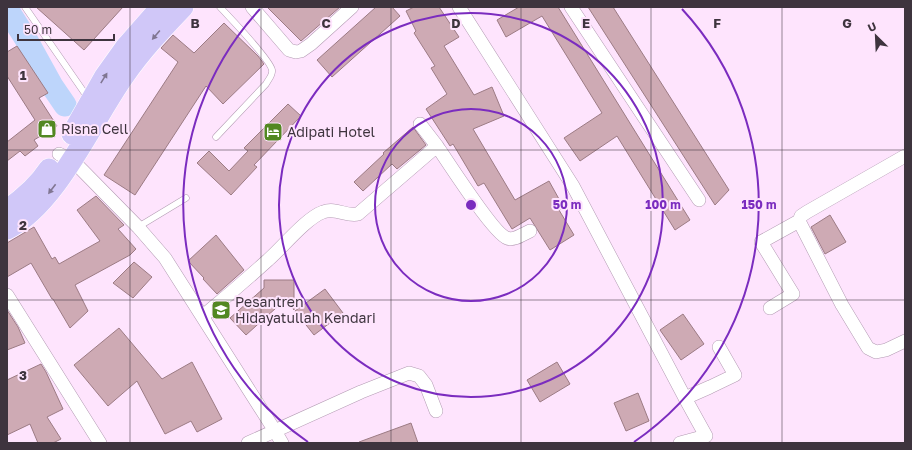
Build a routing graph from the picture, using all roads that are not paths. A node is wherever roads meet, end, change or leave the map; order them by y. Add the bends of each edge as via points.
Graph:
1 (25, 7) edge
2 (160, 7) edge
3 (183, 7) edge
4 (220, 7) edge
5 (252, 7) edge
6 (352, 7) edge
7 (459, 7) edge
8 (571, 7) edge
9 (90, 101) junction
10 (420, 124) dead end
11 (216, 137) dead end
12 (437, 146) junction
13 (905, 156) edge
14 (65, 157) junction
15 (186, 198) dead end
16 (699, 200) dead end
17 (7, 210) edge
18 (800, 221) junction
19 (138, 227) junction
20 (7, 229) edge
21 (530, 231) dead end
22 (7, 295) edge
23 (770, 308) dead end
24 (203, 316) junction
25 (905, 341) edge
26 (719, 347) dead end
27 (685, 398) junction
28 (436, 411) dead end
29 (275, 431) junction
30 (100, 443) edge
31 (248, 443) edge
32 (282, 443) edge
33 (680, 443) edge

1 - 9 lane
9 -> 2 highway via 125,48
3 -> 14 highway via 123,77
4 - 11 lane via 259,50 269,64 272,75
5 - 6 street via 289,50 296,52 312,44
7 - 27 street via 573,186
8 - 16 street
9 - 14 highway
10 - 12 street
12 - 21 street via 499,233 511,239
12 - 24 street via 358,214 350,215 327,210 314,217
13 - 18 street via 807,212 801,216
14 - 17 highway via 20,201
14 - 19 street
14 -> 20 highway via 49,192 32,211
15 - 19 lane
18 - 23 street via 761,242 793,294
18 - 25 street via 842,304 868,348 876,352
19 - 24 street via 165,258
22 - 30 street
24 - 29 street
26 - 27 street via 735,375
27 - 33 street via 706,436
28 - 29 street via 426,385 419,376 409,373
29 - 31 street
29 - 32 street

